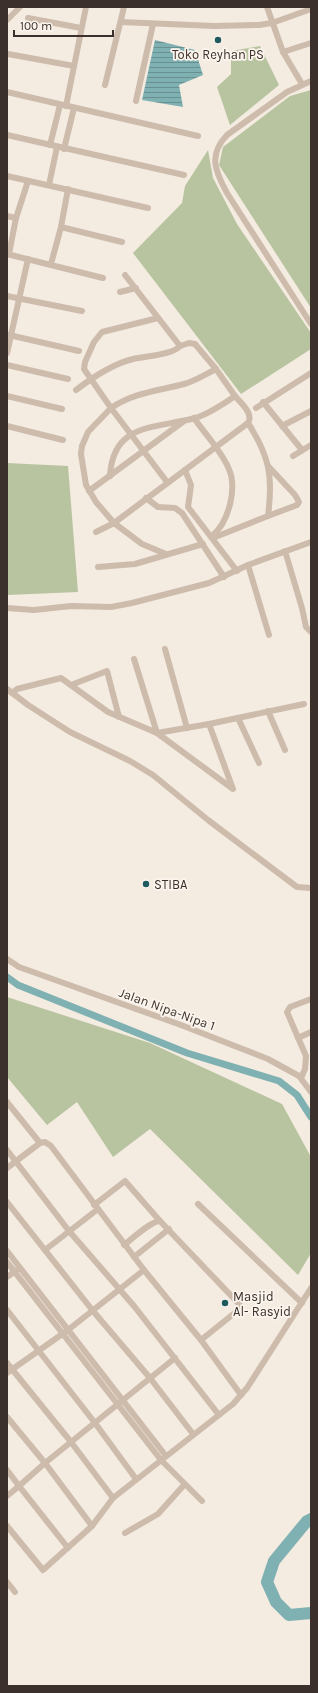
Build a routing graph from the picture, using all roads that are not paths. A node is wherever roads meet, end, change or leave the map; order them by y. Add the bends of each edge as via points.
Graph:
1 (20, 7) edge
2 (86, 7) edge
3 (124, 7) edge
4 (267, 7) edge
5 (311, 9) edge
6 (28, 18) dead end
7 (7, 20) edge
8 (121, 22) junction
9 (272, 23) junction
10 (153, 24) junction
11 (81, 28) junction
12 (311, 44) edge
13 (283, 52) junction
14 (8, 54) dead end
15 (74, 66) junction
16 (311, 81) edge
17 (105, 84) dead end
18 (302, 84) junction
19 (7, 92) edge
20 (136, 101) dead end
21 (63, 106) junction
22 (74, 108) junction
23 (7, 135) edge
24 (198, 136) dead end
25 (50, 145) junction
26 (57, 147) junction
27 (64, 149) junction
28 (184, 175) dead end
29 (7, 176) edge
30 (28, 181) junction
31 (48, 185) junction
32 (68, 189) junction
33 (148, 208) dead end
34 (7, 216) edge
35 (16, 218) junction
36 (61, 227) junction
37 (122, 242) dead end
38 (8, 254) edge
39 (28, 259) junction
40 (51, 264) junction
41 (125, 275) dead end
42 (103, 278) dead end
43 (136, 288) junction
44 (120, 292) dead end
45 (7, 296) edge
46 (19, 299) junction
47 (82, 312) dead end
48 (158, 318) junction
49 (311, 324) edge
50 (9, 335) edge
51 (180, 346) junction
52 (79, 351) dead end
53 (7, 353) edge
54 (7, 365) edge
55 (216, 369) junction
56 (311, 373) edge
57 (68, 379) dead end
58 (90, 379) junction
59 (76, 390) dead end
60 (7, 396) edge
61 (235, 396) junction
62 (263, 402) junction
63 (111, 408) junction
64 (256, 408) dead end
65 (62, 410) dead end
66 (311, 411) edge
67 (194, 418) junction
68 (185, 420) junction
69 (248, 423) junction
70 (7, 426) edge
71 (282, 426) junction
72 (130, 435) junction
73 (63, 440) dead end
74 (311, 445) edge
75 (215, 447) junction
76 (302, 450) junction
77 (143, 451) junction
78 (293, 456) dead end
79 (268, 465) junction
80 (185, 470) junction
81 (110, 476) junction
82 (167, 482) junction
83 (89, 491) junction
84 (146, 498) junction
85 (268, 516) junction
86 (114, 523) junction
87 (96, 532) dead end
88 (212, 537) junction
89 (311, 542) edge
90 (203, 544) junction
91 (285, 551) junction
92 (166, 554) junction
93 (248, 565) junction
94 (98, 567) dead end
95 (237, 571) junction
96 (224, 577) junction
97 (7, 608) edge
98 (311, 632) edge
99 (269, 635) dead end
100 (165, 649) dead end
101 (134, 659) dead end
102 (71, 685) junction
103 (10, 691) edge
104 (304, 704) dead end
105 (268, 711) junction
106 (120, 717) junction
107 (238, 718) junction
108 (209, 724) junction
109 (187, 728) junction
110 (157, 733) junction
111 (285, 750) dead end
112 (259, 763) dead end
113 (311, 888) edge
114 (7, 959) edge
115 (13, 963) junction
116 (7, 969) edge
117 (311, 999) edge
118 (311, 1032) edge
119 (298, 1038) junction
120 (301, 1078) junction
121 (311, 1092) edge
122 (7, 1102) edge
123 (40, 1142) junction
124 (7, 1150) edge
125 (15, 1161) junction
126 (7, 1168) edge
127 (7, 1202) edge
128 (198, 1204) dead end
129 (96, 1207) junction
130 (160, 1221) junction
131 (169, 1229) junction
132 (69, 1231) junction
133 (124, 1245) junction
134 (45, 1250) junction
135 (7, 1251) edge
136 (134, 1257) junction
137 (7, 1262) edge
138 (17, 1269) junction
139 (144, 1270) junction
140 (7, 1277) edge
141 (311, 1288) edge
142 (120, 1290) junction
143 (302, 1303) junction
144 (7, 1310) edge
145 (93, 1311) junction
146 (65, 1332) junction
147 (201, 1340) junction
148 (39, 1351) junction
149 (176, 1358) junction
150 (7, 1363) edge
151 (10, 1371) edge
152 (150, 1378) junction
153 (241, 1395) junction
154 (123, 1400) junction
155 (118, 1405) junction
156 (219, 1415) junction
157 (7, 1417) edge
158 (95, 1423) junction
159 (193, 1434) junction
160 (71, 1442) junction
161 (163, 1458) junction
162 (45, 1463) junction
163 (7, 1470) edge
164 (136, 1479) junction
165 (184, 1485) junction
166 (19, 1486) junction
167 (7, 1496) edge
168 (113, 1498) junction
169 (202, 1501) dead end
170 (7, 1526) edge
171 (92, 1526) junction
172 (126, 1533) dead end
173 (68, 1548) junction
174 (7, 1582) edge
175 (15, 1592) dead end

1 - 7 street
2 - 11 street
3 - 8 street
4 - 9 street
5 - 9 street
6 - 11 street
8 - 10 street
8 - 17 street
9 - 10 street via 214,26
9 - 13 street
10 - 20 street
11 - 15 street
12 - 13 street
13 - 18 street
14 - 15 street
15 - 21 street
16 - 18 street
18 - 49 street via 227,135 219,143 214,157 219,178 227,193
19 - 21 street
21 - 22 street
21 - 25 street
22 - 24 street
22 - 27 street
23 - 25 street
25 - 26 street
26 - 27 street
26 - 31 street
27 - 28 street
29 - 30 street
30 - 31 street
30 - 35 street
31 - 32 street
32 - 33 street
32 - 36 street
34 - 35 street
35 - 38 street
36 - 37 street
36 - 40 street
38 - 39 street
39 - 40 street
39 - 46 street
40 - 42 street
41 - 43 street
43 - 44 street
43 - 48 street
45 - 46 street
46 - 47 street
46 - 50 street
48 - 51 street
48 - 58 street via 113,328 99,334 84,365 84,371
50 - 52 street
50 - 53 street
51 - 55 street via 196,344
51 - 58 street via 172,351 124,361
54 - 57 street
55 - 61 street
55 - 63 street via 192,381 146,391
56 - 62 street
58 - 59 street
58 - 63 street
60 - 65 street
61 - 67 street
61 - 69 street via 250,415
62 - 64 street
62 - 71 street
63 - 72 street
63 - 83 street via 88,432 82,446 81,454
66 - 71 street
67 - 68 street
67 - 75 street
68 - 72 street via 150,426
68 - 77 street
69 - 75 street
69 - 79 street via 260,442
70 - 73 street
71 - 76 street
72 - 77 street
72 - 81 street via 116,452
74 - 76 street
75 - 80 street
75 - 88 street via 228,466 231,486 229,509 218,531
76 - 78 street
77 - 81 street
77 - 82 street
79 - 85 street via 271,487
79 - 85 street via 299,502
80 - 82 street
80 - 88 street via 190,485 188,507
81 - 83 street
82 - 84 street
83 - 86 street
84 - 86 street
84 - 90 street via 158,507 179,510
85 - 88 street
86 - 87 street
86 - 92 street via 142,544
88 - 95 street
89 - 91 street
90 - 92 street
90 - 96 street
91 - 93 street
91 - 98 street via 306,628
92 - 94 street via 135,564
93 - 95 street
93 - 99 street
95 - 96 street
96 - 97 street via 183,590 111,607 71,606 34,610
100 - 109 street
101 - 110 street
102 - 103 street via 61,678
102 - 106 street via 108,712
102 - 106 street via 107,671
103 - 113 street via 70,732 153,775 297,887
104 - 105 street
105 - 107 street
105 - 111 street
106 - 110 street
107 - 108 street
107 - 112 street
108 - 109 street
108 - 110 street via 233,789
109 - 110 street
114 - 115 street, Jalan Nipa-Nipa 1
115 - 116 street
115 - 120 street, Jalan Nipa-Nipa 1 via 240,1048
117 - 119 street via 287,1009
118 - 119 street
119 - 120 street via 306,1060
120 - 121 street, Jalan Nipa-Nipa 1
122 - 123 street
123 - 125 street
123 - 129 street via 51,1146
124 - 125 street
125 - 126 street
125 - 132 street
127 - 134 street
128 - 143 street
129 - 130 street via 125,1181
129 - 132 street
129 - 133 street
130 - 131 street
130 - 133 street
131 - 136 street
131 - 147 street via 241,1306
132 - 134 street
132 - 142 street
133 - 136 street
134 - 145 street
135 - 138 street
136 - 139 street
137 - 138 street
138 - 140 street
138 - 146 street
139 - 142 street
139 - 147 street
141 - 143 street
142 - 145 street
142 - 149 street
143 - 153 street
144 - 148 street
145 - 146 street
145 - 152 street
146 - 148 street
146 - 154 street
146 - 155 street
147 - 153 street
148 - 151 street
148 - 158 street
149 - 152 street
149 - 156 street
150 - 151 street
151 - 160 street
152 - 154 street
152 - 159 street
153 - 156 street
154 - 155 street
154 - 161 street
155 - 158 street
155 - 161 street
156 - 159 street
157 - 162 street
158 - 160 street
158 - 164 street
159 - 161 street
160 - 162 street
160 - 168 street
161 - 164 street
161 - 165 street
162 - 166 street
162 - 171 street
163 - 166 street
164 - 168 street
165 - 169 street
165 - 172 street via 158,1514
166 - 167 street
166 - 173 street
168 - 171 street
170 - 173 street via 43,1570
171 - 173 street
174 - 175 street

